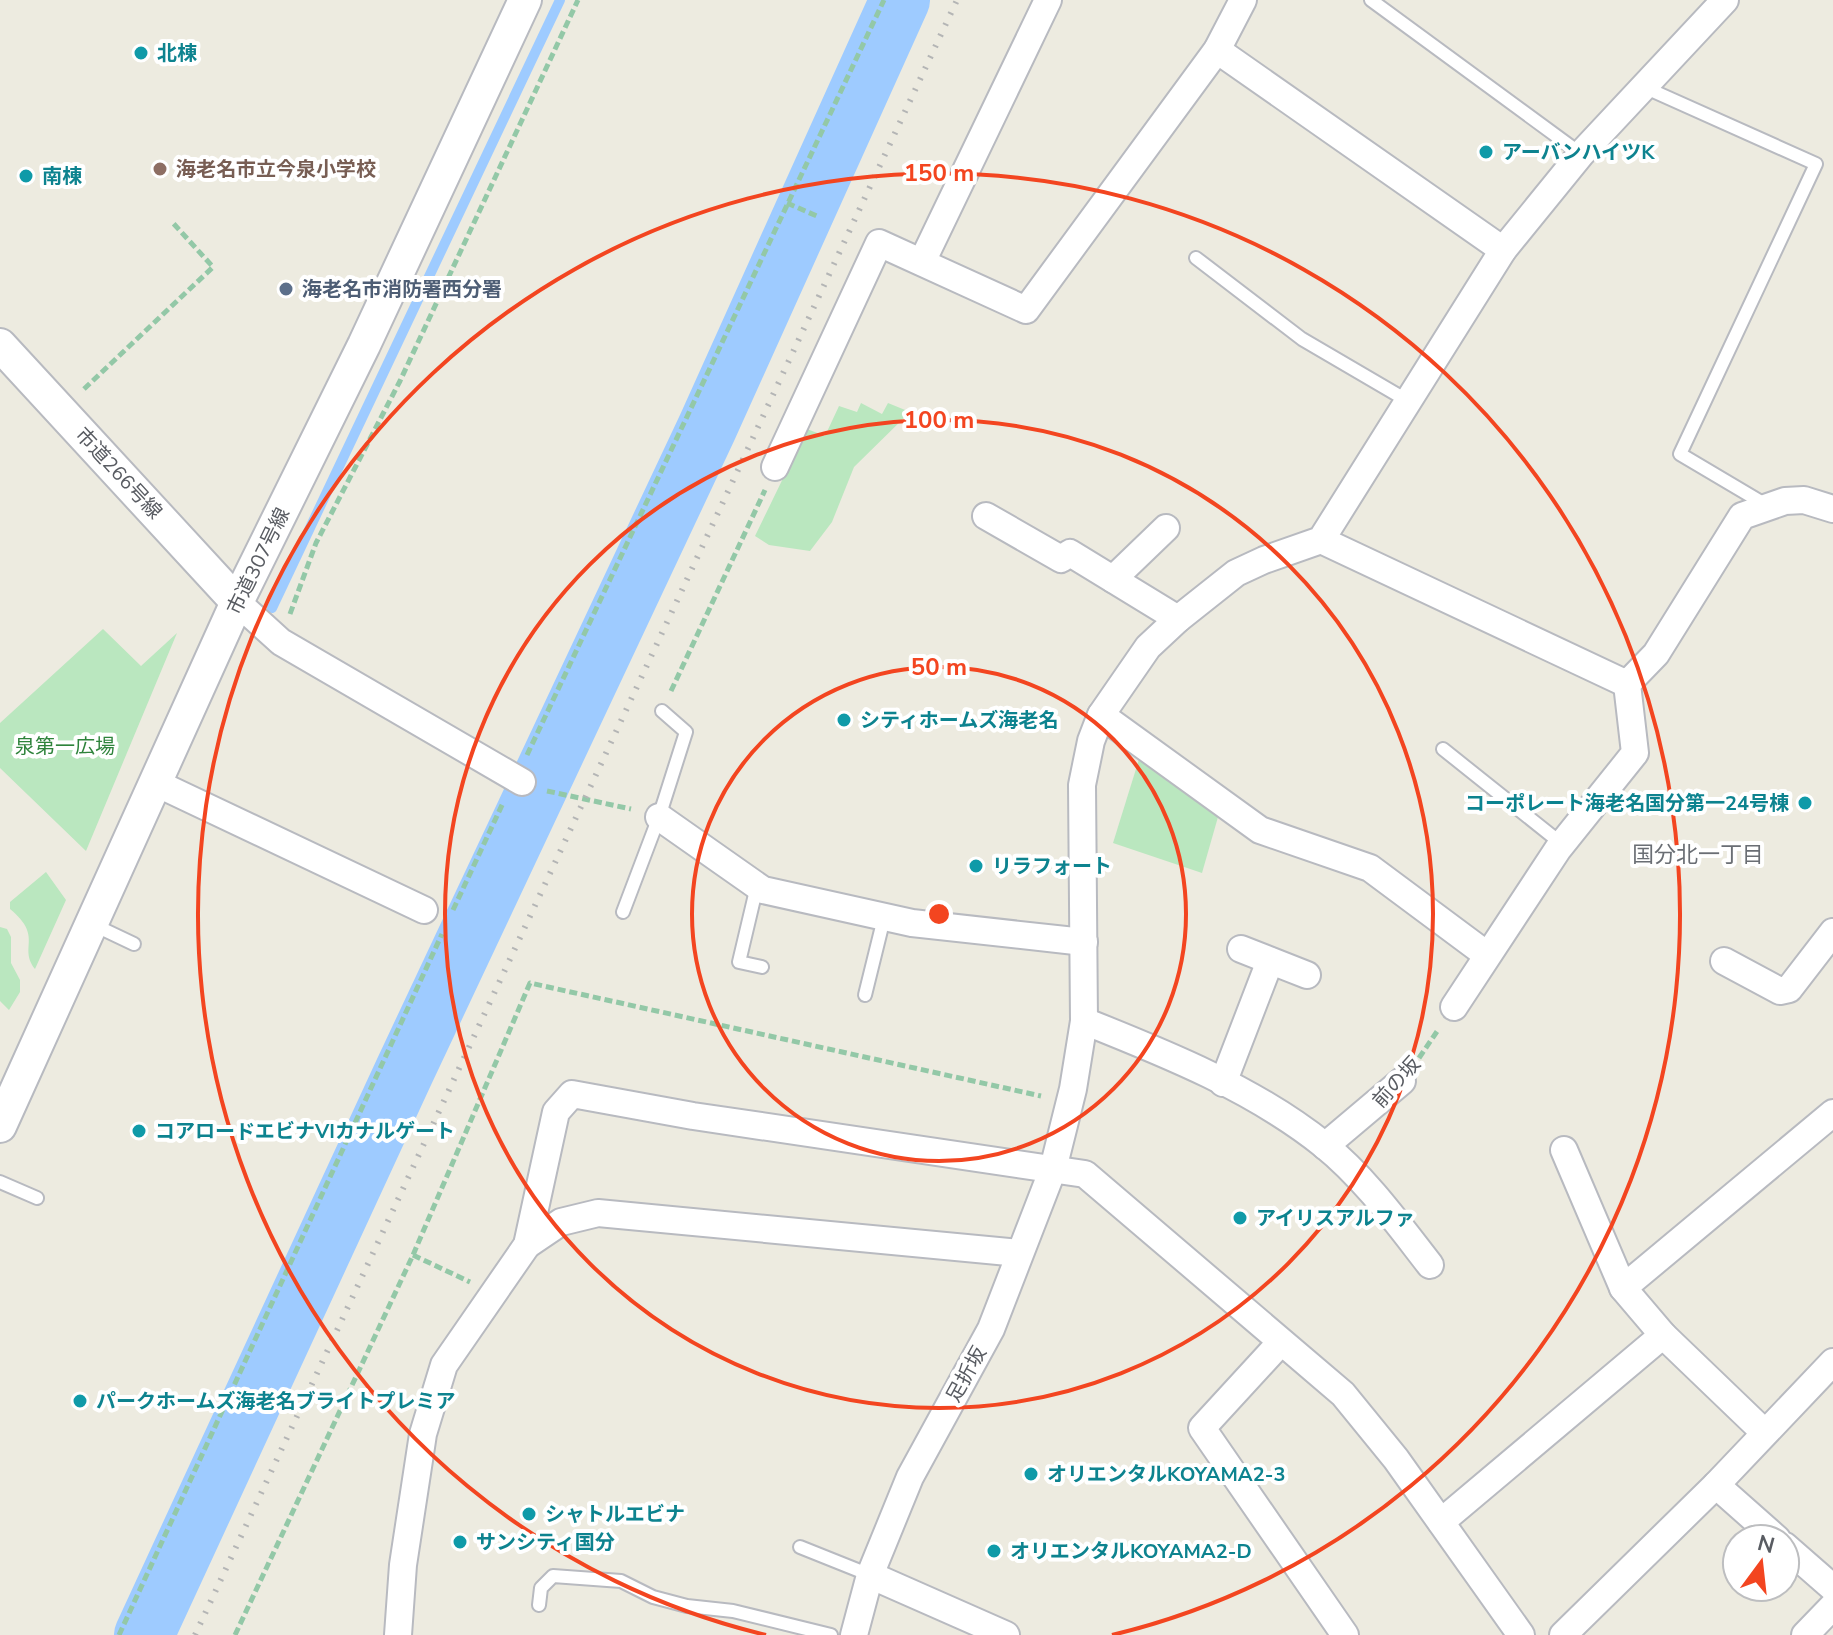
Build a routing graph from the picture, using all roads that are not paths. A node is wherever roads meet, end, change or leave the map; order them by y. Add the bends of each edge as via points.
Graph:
1 (525, 0) edge
2 (1048, 0) edge
3 (1243, 0) edge
4 (1371, 0) edge
5 (1725, 0) edge
6 (1217, 50) junction
7 (1644, 87) junction
8 (1581, 154) junction
9 (1503, 250) junction
10 (1196, 258) dead end
11 (922, 262) junction
12 (0, 345) edge
13 (1408, 401) junction
14 (775, 467) road end
15 (1766, 505) junction
16 (1833, 509) edge
17 (986, 516) dead end
18 (1166, 528) dead end
19 (1321, 540) junction
20 (1113, 579) junction
21 (1178, 619) junction
22 (259, 623) junction
23 (1627, 684) junction
24 (662, 711) road end
25 (1101, 715) junction
26 (1443, 749) dead end
27 (156, 783) junction
28 (528, 784) road end
29 (659, 817) junction
30 (1562, 844) junction
31 (757, 886) junction
32 (424, 910) dead end
33 (623, 912) dead end
34 (884, 918) junction
35 (94, 925) junction
36 (1833, 932) edge
37 (1084, 942) junction
38 (134, 944) dead end
39 (1241, 949) dead end
40 (1487, 955) junction
41 (1270, 961) junction
42 (1724, 961) dead end
43 (762, 967) dead end
44 (1307, 975) dead end
45 (865, 995) dead end
46 (1454, 1007) road end
47 (1084, 1021) junction
48 (1402, 1081) road end
49 (1223, 1083) junction
50 (1833, 1113) edge
51 (0, 1126) edge
52 (1325, 1146) junction
53 (1564, 1150) dead end
54 (1053, 1169) junction
55 (0, 1182) edge
56 (37, 1198) dead end
57 (527, 1245) junction
58 (1019, 1253) junction
59 (1430, 1265) dead end
60 (1623, 1288) junction
61 (1663, 1335) junction
62 (1281, 1342) junction
63 (1833, 1362) edge
64 (1764, 1432) junction
65 (1716, 1485) junction
66 (1441, 1522) junction
67 (1759, 1523) edge
68 (800, 1547) dead end
69 (1801, 1560) edge
70 (870, 1575) junction
71 (1833, 1588) edge
72 (539, 1605) dead end
73 (1833, 1606) edge
74 (398, 1635) edge
75 (831, 1635) edge
76 (854, 1635) edge
77 (1006, 1635) edge
78 (1345, 1635) edge
79 (1521, 1635) edge
80 (1563, 1635) edge
81 (1805, 1635) edge

1 - 22 street, 市道307号線 via 364,345
2 - 11 street
3 - 6 street
4 - 8 lane
5 - 7 street
6 - 9 street
6 - 11 street via 1026,310
7 - 8 street
7 - 15 lane via 1816,164 1680,454
8 - 9 street
9 - 13 street
10 - 13 lane via 1302,339
11 - 14 street via 879,243
12 - 22 street, 市道266号線
13 - 19 street
15 - 16 street via 1804,500
15 - 23 street via 1742,516 1656,654
17 - 20 street via 1061,559 1070,553
18 - 20 street
19 - 21 street, 足折坂 via 1236,573
19 - 23 street
20 - 21 street
21 - 25 street, 足折坂 via 1148,647
22 - 27 street, 市道307号線
22 - 28 street
23 - 30 street via 1635,753
24 - 29 lane via 686,732
25 - 37 street, 足折坂 via 1082,785
25 - 40 street via 1260,830 1370,868
26 - 30 lane
27 - 32 street
27 - 35 street, 市道307号線
29 - 31 street
29 - 33 lane
30 - 40 street
31 - 34 street
31 - 43 lane via 739,962
34 - 37 street
34 - 45 lane
35 - 38 lane
35 - 51 street, 市道307号線
36 - 42 street via 1789,989 1780,991
37 - 47 street, 足折坂
39 - 41 street
40 - 46 street
41 - 44 street
41 - 49 street
47 - 49 street
47 - 54 street, 足折坂
48 - 52 street, 前の坂
49 - 52 street
50 - 60 street
52 - 59 street
53 - 60 street
54 - 57 street via 572,1094 556,1112
54 - 58 street, 足折坂
54 - 62 street via 1085,1174
55 - 56 lane
57 - 58 street via 561,1222 598,1213
57 - 74 street via 444,1365 423,1434
58 - 70 street, 足折坂 via 991,1329 910,1477
60 - 61 street
61 - 64 street
61 - 66 street
62 - 66 street via 1343,1394
62 - 78 street via 1202,1428
63 - 64 street
64 - 65 street
65 - 67 street
65 - 80 street
66 - 79 street
68 - 70 lane
69 - 71 street
70 - 76 street, 足折坂
70 - 77 street
72 - 75 lane via 541,1588 553,1576 574,1575 621,1581 687,1606 733,1611
73 - 81 street

